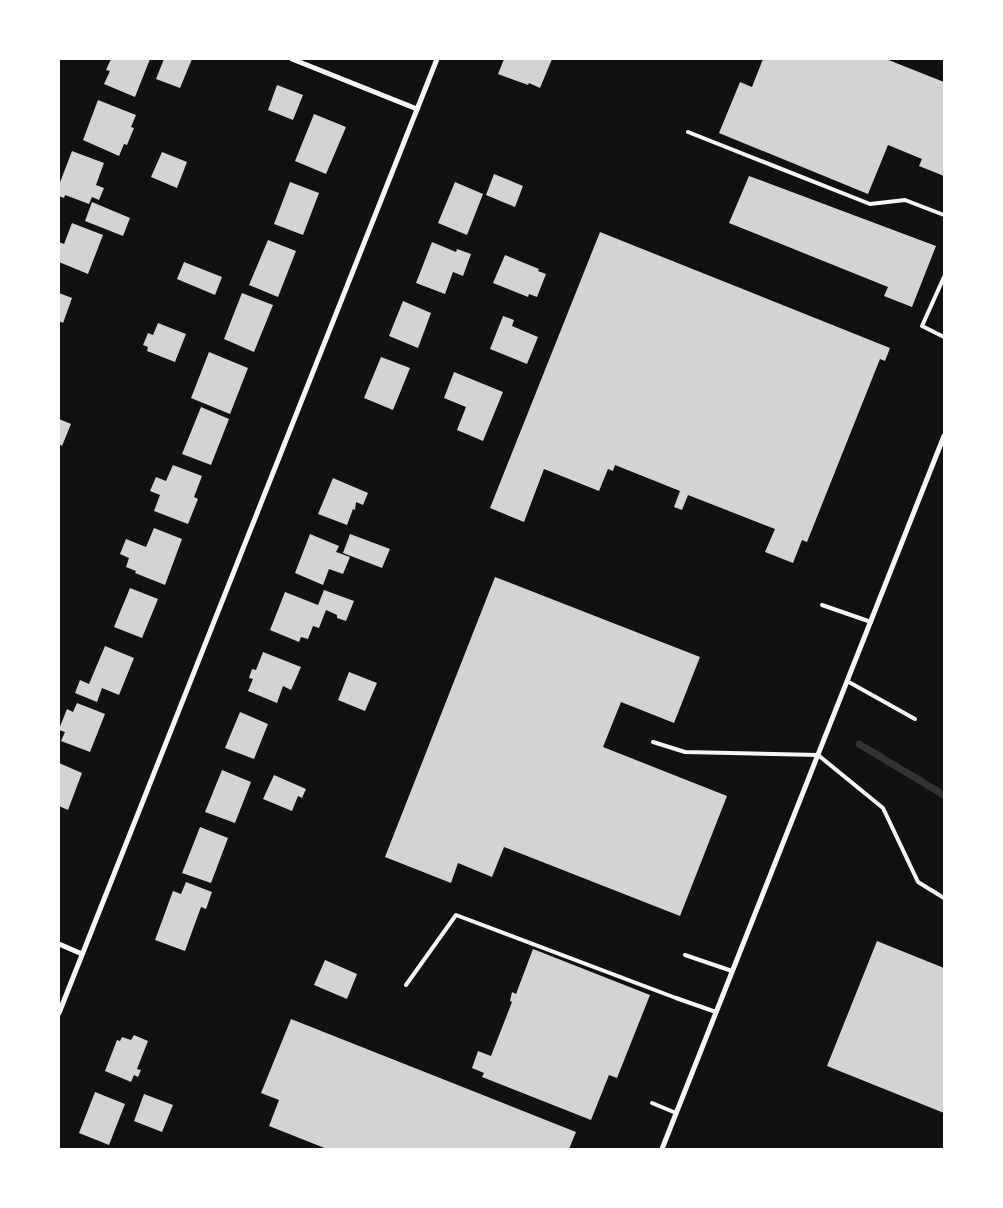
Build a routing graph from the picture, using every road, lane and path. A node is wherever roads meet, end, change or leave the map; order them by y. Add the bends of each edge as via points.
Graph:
1 (292, 59) edge
2 (437, 59) edge
3 (417, 109) junction
4 (688, 132) dead end
5 (944, 215) edge
6 (944, 277) edge
7 (944, 337) edge
8 (944, 436) edge
9 (822, 605) dead end
10 (871, 622) junction
11 (847, 681) junction
12 (916, 720) dead end
13 (654, 742) dead end
14 (818, 755) junction
15 (944, 898) edge
16 (59, 944) edge
17 (82, 954) junction
18 (684, 955) dead end
19 (732, 971) junction
20 (406, 985) dead end
21 (716, 1012) junction
22 (59, 1013) edge
23 (652, 1103) dead end
24 (676, 1113) junction
25 (662, 1149) edge

1 - 3 street
2 - 3 street
3 - 17 street
4 - 5 lane via 870,204 905,200
6 - 7 lane via 922,326
8 - 10 street
9 - 10 lane
10 - 11 street
11 - 12 lane
11 - 14 street
13 - 14 lane via 685,752
14 - 15 lane via 883,808 918,882
14 - 19 street
16 - 17 street
17 - 22 street
18 - 19 lane
19 - 21 street
20 - 21 lane via 456,915
21 - 24 street
23 - 24 lane
24 - 25 street

